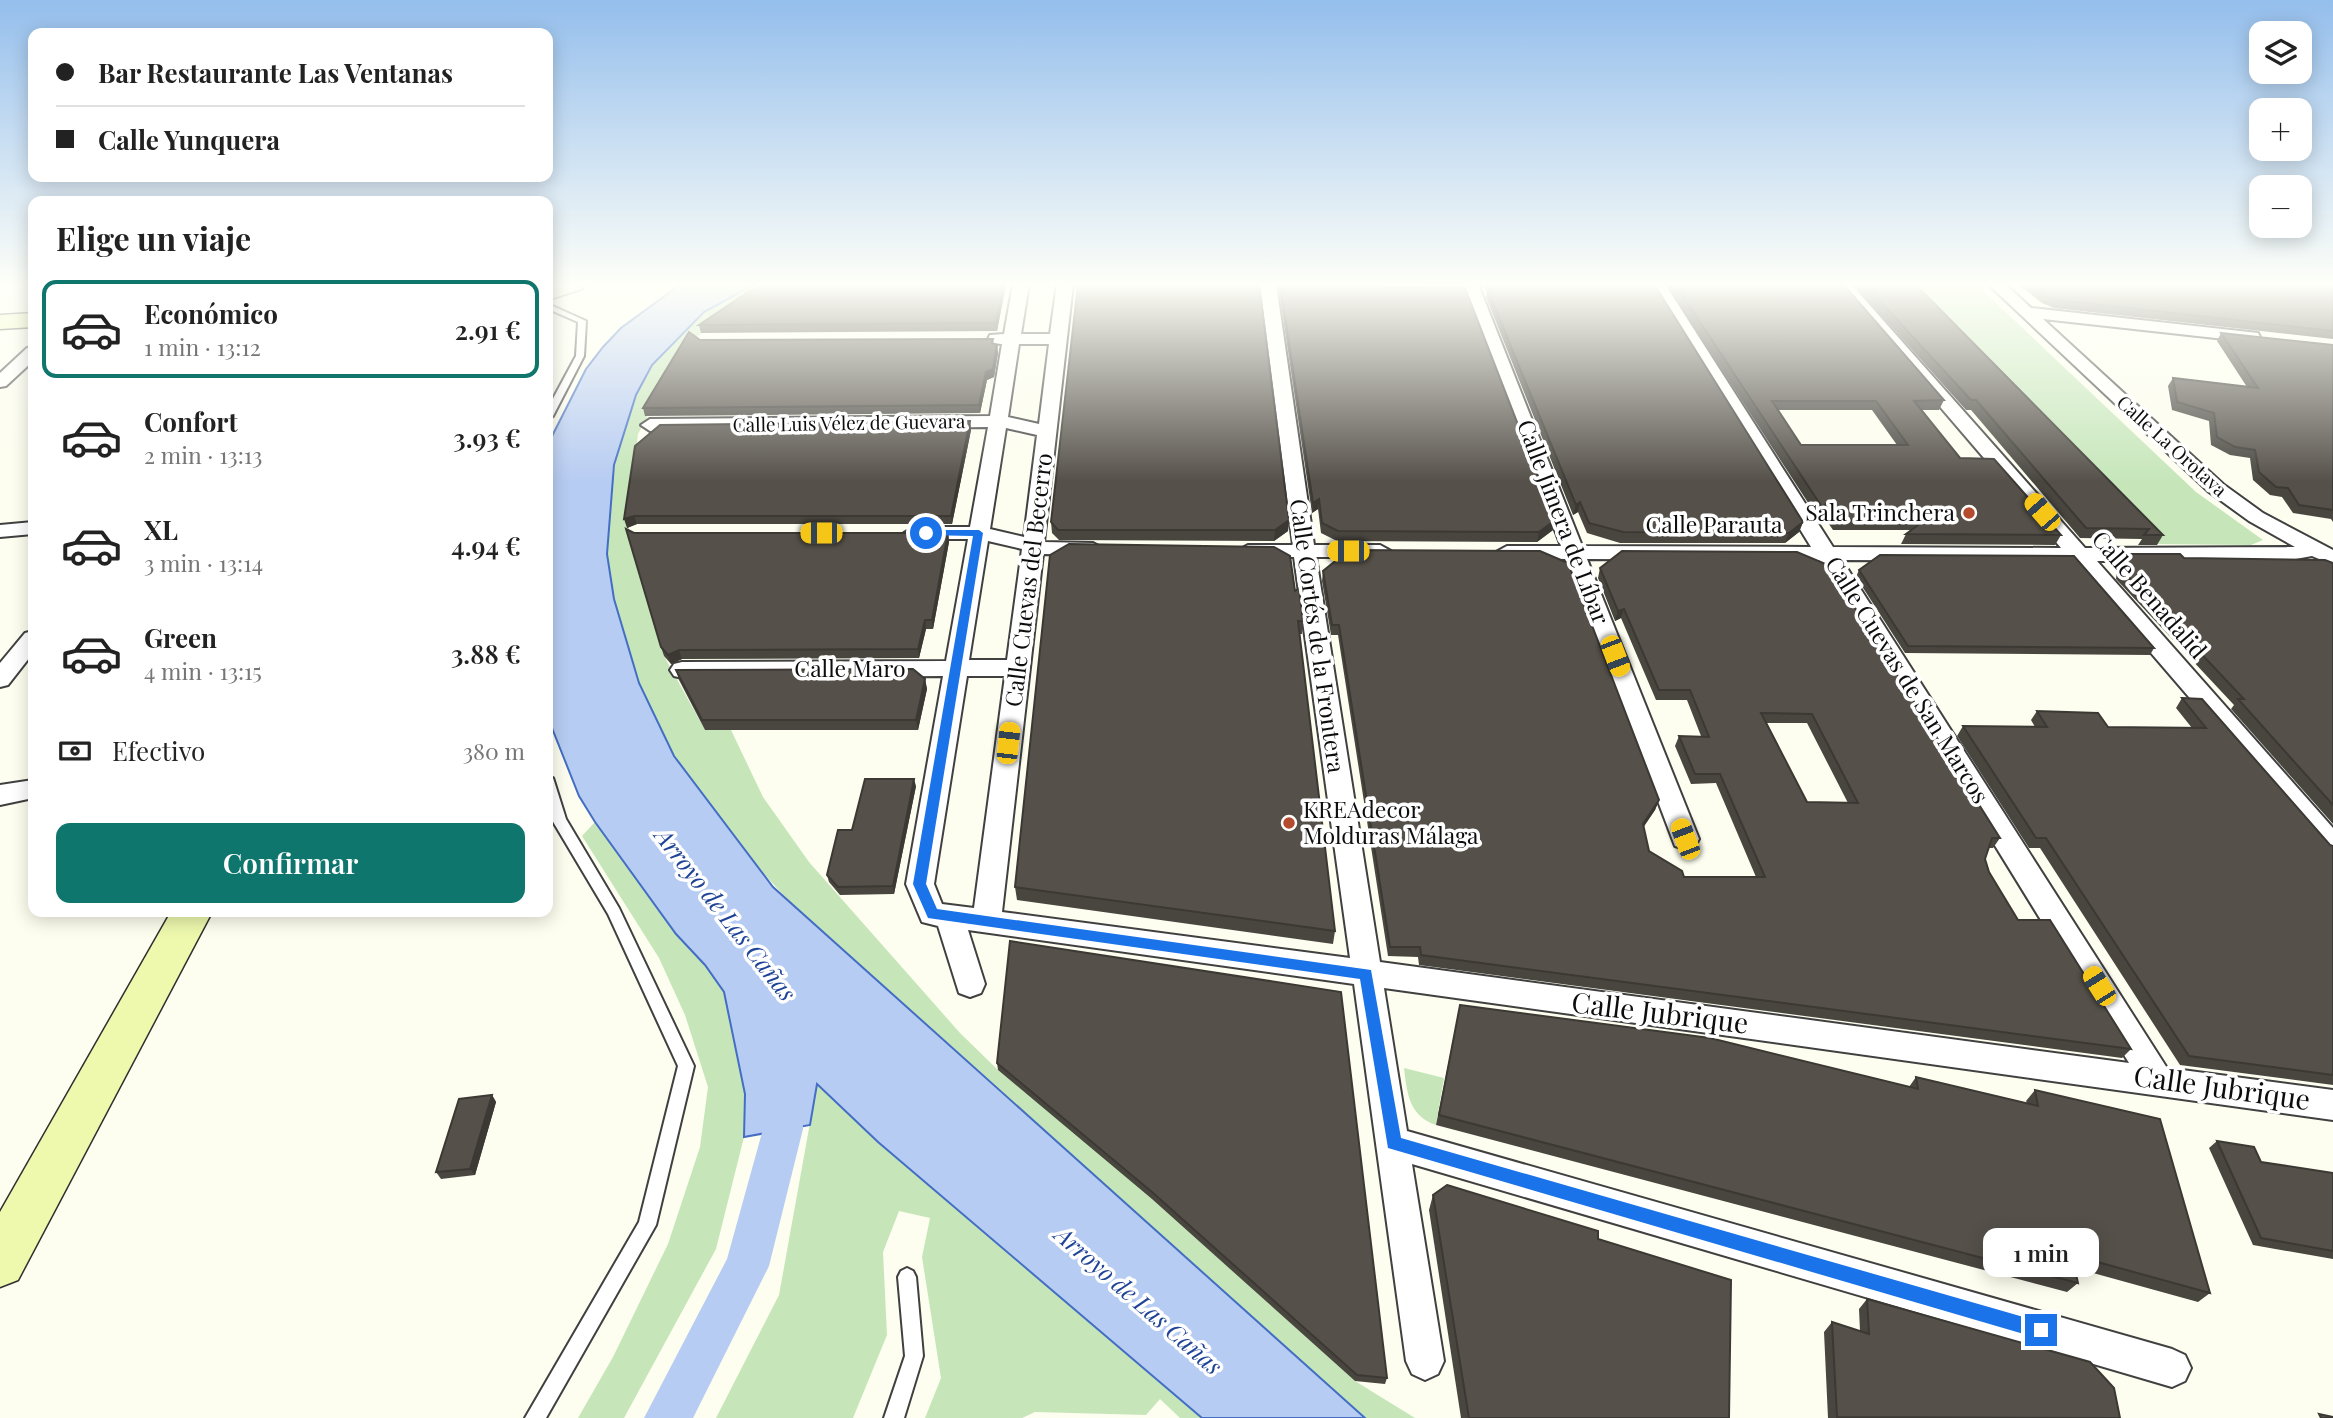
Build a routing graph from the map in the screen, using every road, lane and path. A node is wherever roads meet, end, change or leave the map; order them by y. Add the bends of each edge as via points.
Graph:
1 (580, 350) edge
2 (1010, 350) edge
3 (1057, 350) edge
4 (1277, 350) edge
5 (1496, 350) edge
6 (1699, 350) edge
7 (1901, 350) edge
8 (2067, 350) edge
9 (28, 357) edge
10 (0, 382) edge
11 (553, 407) edge
12 (998, 421) junction
13 (650, 425) dead end
14 (1047, 431) junction
15 (28, 528) edge
16 (0, 531) edge
17 (897, 533) edge
18 (979, 533) junction
19 (1033, 545) junction
20 (1113, 550) edge
21 (1223, 550) edge
22 (2311, 550) junction
23 (1304, 551) junction
24 (1403, 551) edge
25 (1487, 552) edge
26 (1575, 552) junction
27 (1826, 552) junction
28 (2078, 554) junction
29 (2333, 559) edge
30 (28, 644) edge
31 (957, 668) junction
32 (1017, 668) junction
33 (682, 670) edge
34 (0, 679) edge
35 (0, 787) edge
36 (28, 789) edge
37 (28, 789) edge
38 (0, 795) edge
39 (553, 799) edge
40 (1685, 839) dead end
41 (2333, 846) edge
42 (949, 916) junction
43 (189, 917) edge
44 (987, 921) junction
45 (1366, 974) junction
46 (970, 984) dead end
47 (2156, 1078) junction
48 (2333, 1105) edge
49 (1394, 1143) junction
50 (4, 1249) edge
51 (907, 1277) dead end
52 (1424, 1361) dead end
53 (2172, 1368) dead end
54 (536, 1418) edge
55 (894, 1418) edge

1 - 11 lane
2 - 12 street
3 - 14 street, Calle Cuevas del Becerro
4 - 23 street, Calle Cortés de la Frontera
5 - 26 street, Calle Jimera de Líbar
6 - 27 street, Calle Cuevas de San Marcos
7 - 28 street, Calle Benadalid
8 - 22 street, Calle La Orotava via 2216,488
9 - 10 street
12 - 13 street, Calle Luis Vélez de Guevara
12 - 14 street, Calle Luis Vélez de Guevara
12 - 18 street
14 - 19 street, Calle Cuevas del Becerro
15 - 16 street
17 - 18 street
18 - 19 street
18 - 31 street
19 - 20 street
19 - 32 street, Calle Cuevas del Becerro
21 - 23 street
22 - 28 street, Calle Parauta via 2285,555
22 - 29 street, Calle La Orotava
23 - 24 street
23 - 45 street, Calle Cortés de la Frontera
25 - 26 street, Calle Parauta
26 - 27 street, Calle Parauta
26 - 40 street, Calle Jimera de Líbar
27 - 28 street, Calle Parauta
27 - 47 street, Calle Cuevas de San Marcos
28 - 41 street, Calle Benadalid
30 - 34 street
31 - 32 street, Calle Maro
31 - 33 street, Calle Maro
31 - 42 street via 920,884 932,914
32 - 44 street, Calle Cuevas del Becerro
35 - 36 street
37 - 38 street
39 - 54 lane via 559,820 614,912 686,1066 647,1224
42 - 44 street
42 - 46 street
43 - 50 main road
44 - 45 street, Calle Jubrique
45 - 47 street, Calle Jubrique
45 - 49 street, Calle Cortés de la Frontera
47 - 48 street, Calle Jubrique
49 - 52 street, Calle Cortés de la Frontera
49 - 53 street
51 - 55 lane via 914,1356

